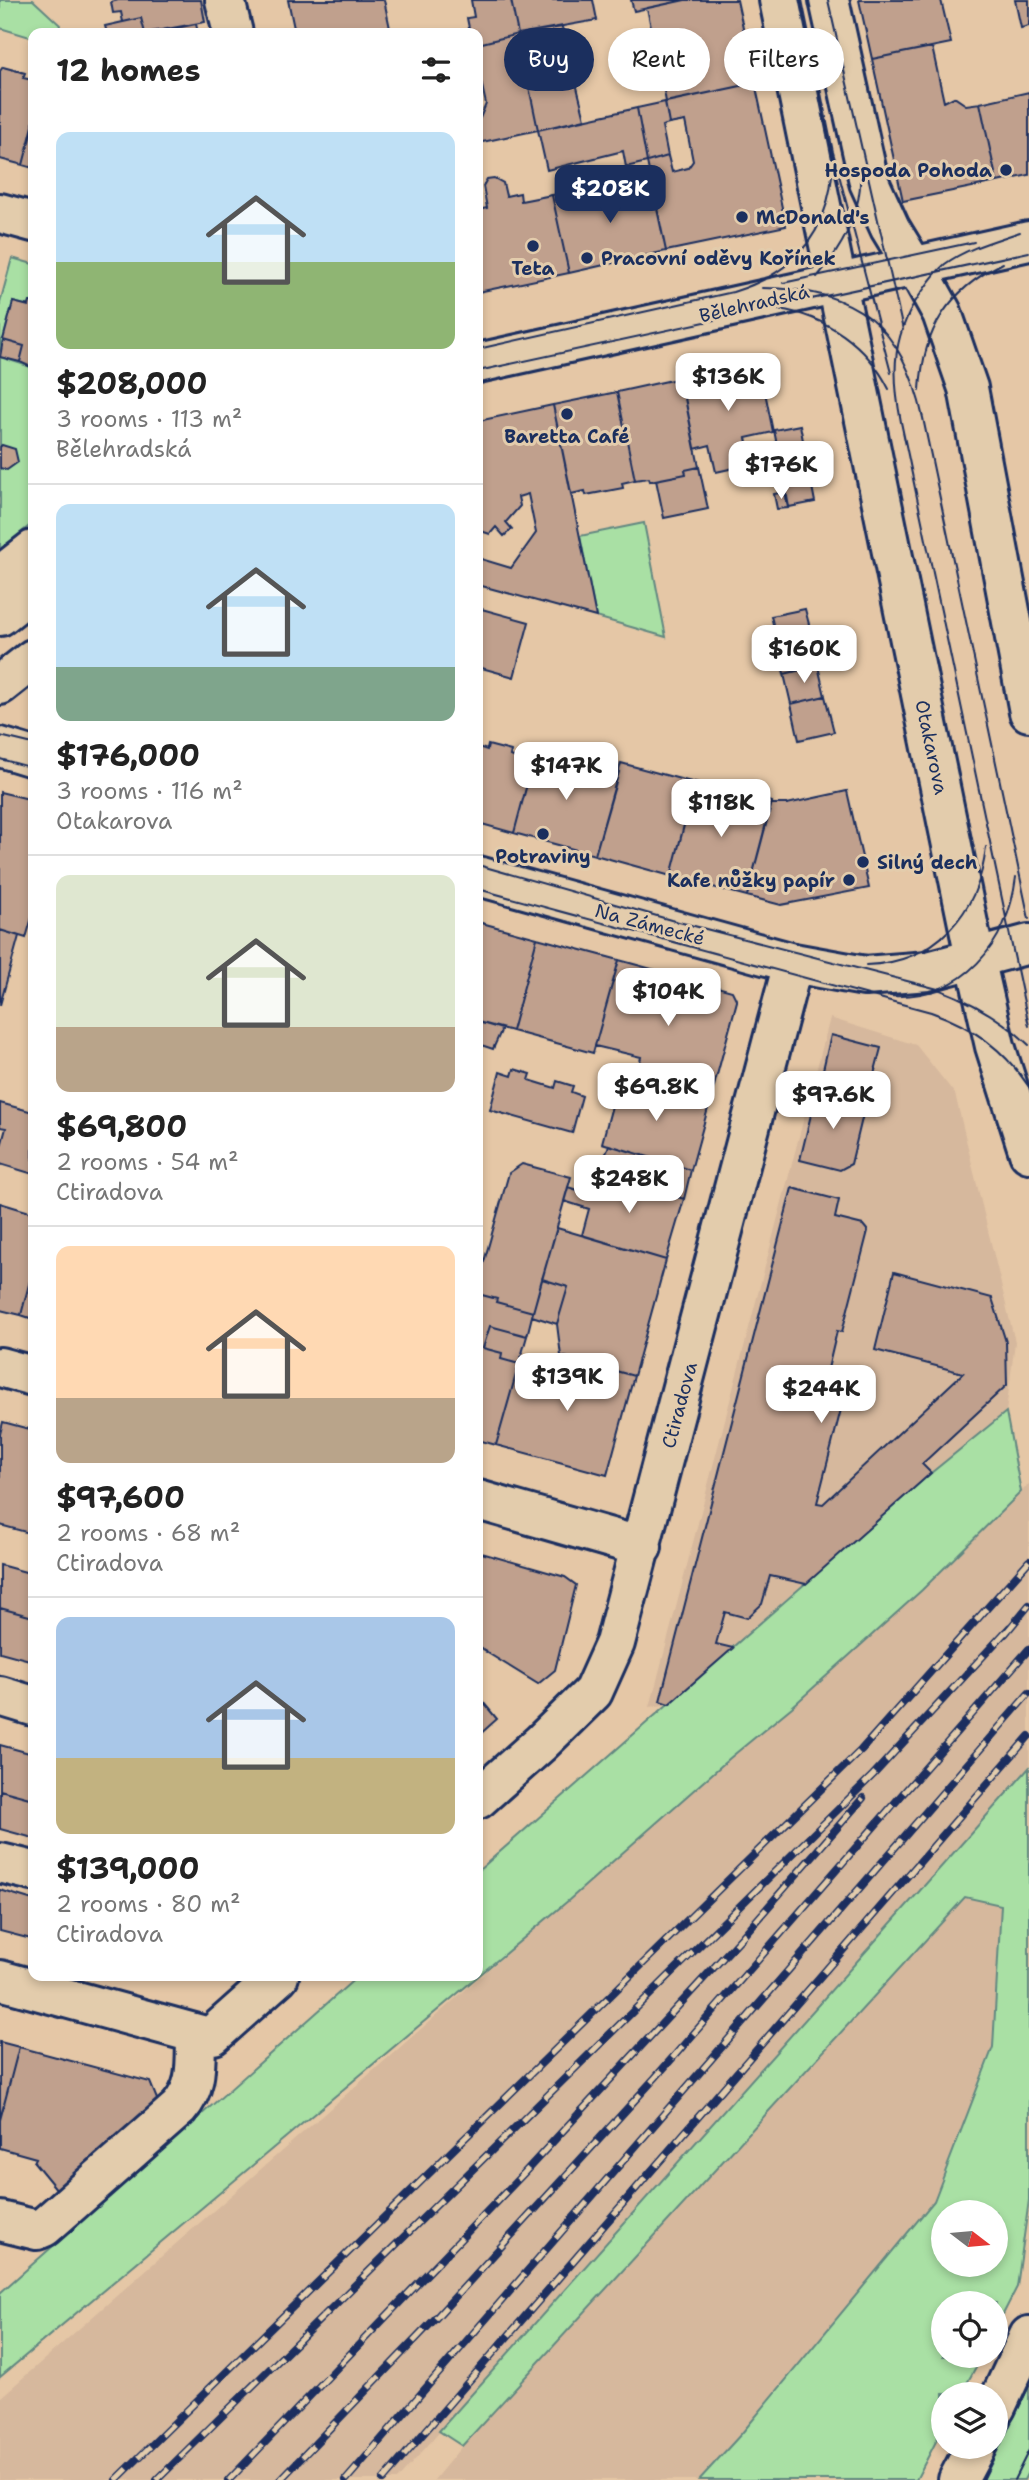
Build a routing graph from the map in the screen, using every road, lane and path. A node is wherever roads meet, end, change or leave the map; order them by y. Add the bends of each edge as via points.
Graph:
1 (225, 0) edge
2 (779, 0) edge
3 (829, 0) edge
4 (232, 28) edge
5 (0, 213) edge
6 (28, 221) edge
7 (1029, 241) edge
8 (916, 266) junction
9 (837, 284) junction
10 (483, 362) edge
11 (28, 554) edge
12 (0, 576) edge
13 (28, 594) edge
14 (0, 616) edge
15 (28, 620) edge
16 (0, 642) edge
17 (28, 663) edge
18 (0, 685) edge
19 (1029, 712) edge
20 (0, 747) edge
21 (28, 755) edge
22 (483, 877) edge
23 (1029, 944) edge
24 (975, 958) junction
25 (793, 963) junction
26 (1029, 1153) edge
27 (0, 1367) edge
28 (28, 1375) edge
29 (483, 1501) edge
30 (642, 1547) junction
31 (0, 1696) edge
32 (28, 1704) edge
33 (483, 1794) edge
34 (0, 1863) edge
35 (28, 1870) edge
36 (0, 1980) edge
37 (273, 1981) edge
38 (196, 2034) junction
39 (0, 2221) edge
40 (1029, 2336) edge
41 (1008, 2382) edge
42 (968, 2459) edge
43 (958, 2480) edge

1 - 4 street
2 - 9 street, Otakarova
3 - 8 street via 869,182 890,228
5 - 6 street
7 - 8 street, Bělehradská
8 - 9 street, Bělehradská
8 - 19 street via 942,313 968,388
9 - 10 street, Bělehradská
9 - 24 street, Otakarova
11 - 12 street
13 - 14 street
15 - 16 street
17 - 18 street
20 - 21 street
22 - 25 street, Na Zámecké
23 - 24 street, Na Zámecké
24 - 25 street, Na Zámecké via 891,976
24 - 26 street, Otakarova via 995,1046
25 - 30 street, Ctiradova
27 - 28 street
29 - 30 street
30 - 33 street, Ctiradova via 615,1643 593,1692
31 - 32 street
34 - 35 street
36 - 38 street
37 - 38 street via 213,2035
38 - 39 street via 195,2082 179,2108 44,2227 37,2230
40 - 41 street
42 - 43 street

